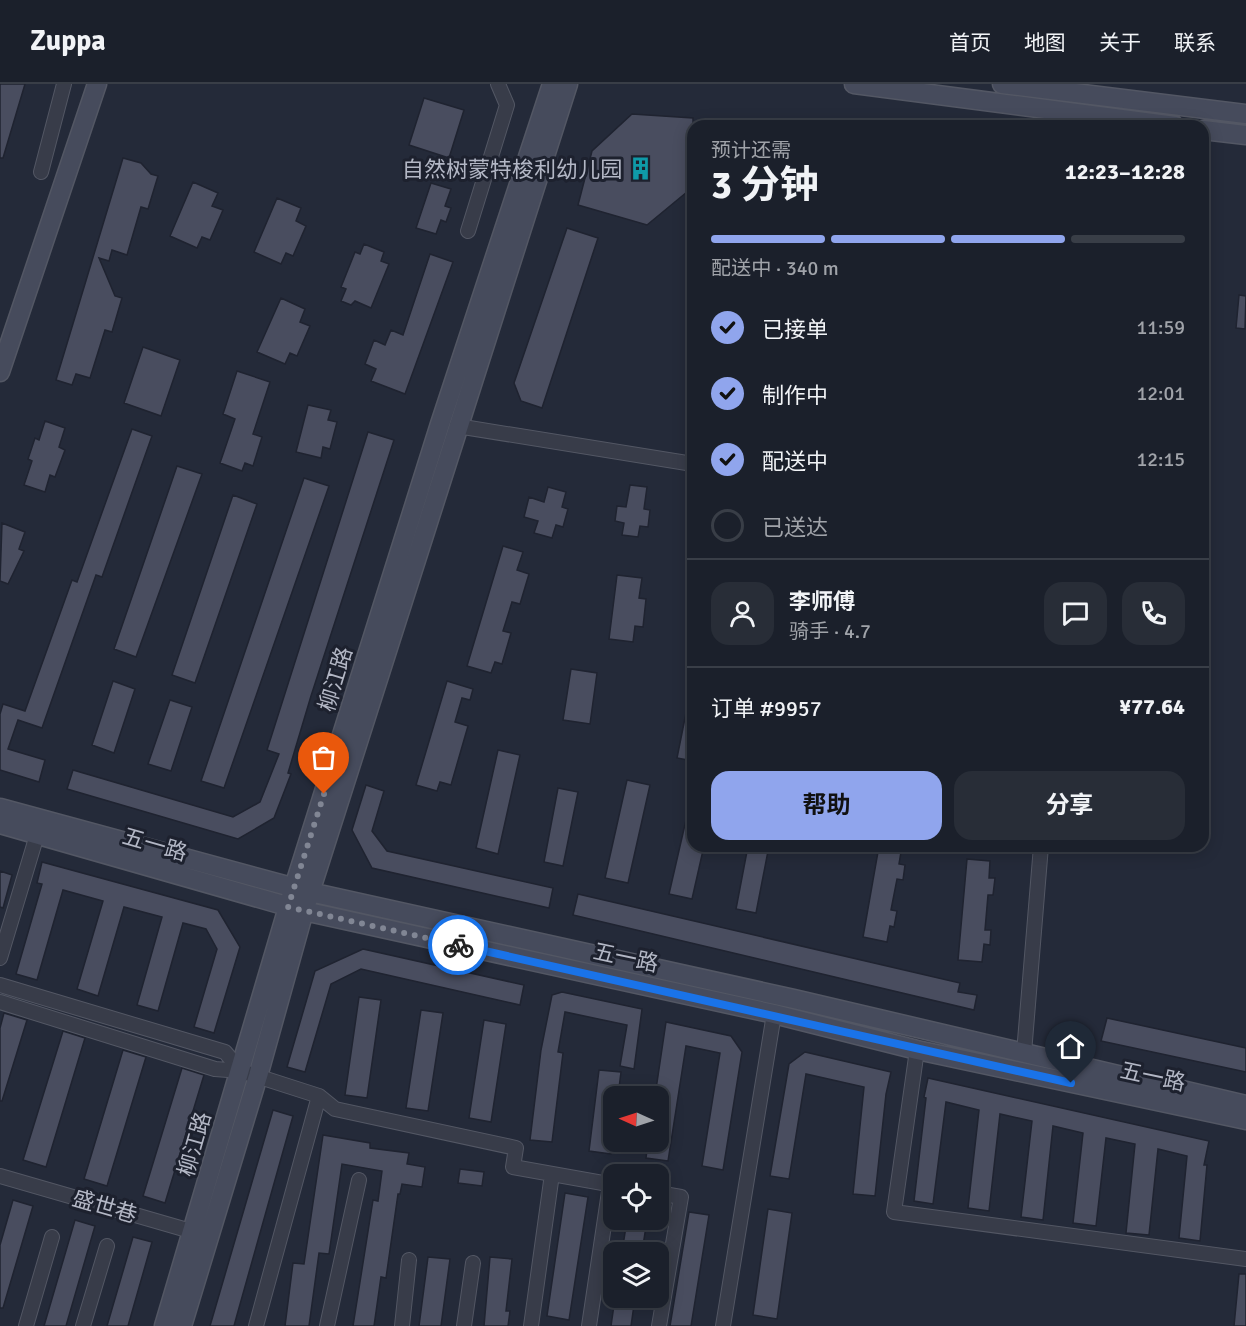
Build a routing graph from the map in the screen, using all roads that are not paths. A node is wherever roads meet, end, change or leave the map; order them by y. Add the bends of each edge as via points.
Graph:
1 (64, 84) edge
2 (98, 84) edge
3 (498, 84) edge
4 (552, 84) edge
5 (568, 84) edge
6 (854, 84) edge
7 (1002, 84) edge
8 (875, 85) edge
9 (1071, 88) edge
10 (1068, 112) junction
11 (1246, 114) edge
12 (1129, 120) edge
13 (1209, 131) edge
14 (1246, 135) edge
15 (41, 172) dead end
16 (468, 231) dead end
17 (0, 372) edge
18 (449, 425) junction
19 (687, 463) edge
20 (0, 808) edge
21 (0, 824) edge
22 (39, 828) junction
23 (1041, 852) edge
24 (302, 889) junction
25 (296, 909) junction
26 (0, 958) edge
27 (0, 985) edge
28 (794, 999) junction
29 (0, 1002) edge
30 (782, 1016) junction
31 (917, 1050) junction
32 (1024, 1053) junction
33 (249, 1073) junction
34 (319, 1096) junction
35 (1246, 1104) edge
36 (1246, 1120) edge
37 (552, 1174) junction
38 (0, 1176) edge
39 (359, 1180) dead end
40 (603, 1183) edge
41 (669, 1195) edge
42 (605, 1230) edge
43 (201, 1234) junction
44 (52, 1237) dead end
45 (107, 1246) dead end
46 (1246, 1259) edge
47 (409, 1260) dead end
48 (473, 1263) dead end
49 (26, 1326) edge
50 (83, 1326) edge
51 (164, 1326) edge
52 (182, 1326) edge
53 (256, 1326) edge
54 (327, 1326) edge
55 (402, 1326) edge
56 (465, 1326) edge
57 (531, 1326) edge
58 (589, 1326) edge
59 (659, 1326) edge
60 (723, 1326) edge

1 - 15 street
2 - 17 street
3 - 16 street via 507,105
4 - 18 street, 柳江路
5 - 18 street, 柳江路
6 - 8 street
7 - 9 street
8 - 10 street
9 - 10 street
9 - 11 street
10 - 12 street
13 - 14 street
18 - 19 street
18 - 24 street, 柳江路
20 - 22 street, 五一路
21 - 22 street, 五一路
22 - 24 street, 五一路
22 - 25 street, 五一路
22 - 26 street
23 - 32 street
24 - 25 street, 柳江路
24 - 28 street, 五一路
25 - 30 street, 五一路
25 - 33 street, 柳江路
27 - 33 street via 225,1052
28 - 30 street
28 - 32 street, 五一路
29 - 33 street via 215,1069
30 - 31 street, 五一路
30 - 60 street
31 - 36 street, 五一路
31 - 46 street via 894,1212
32 - 35 street, 五一路
33 - 34 street
33 - 43 street, 柳江路
34 - 37 street via 335,1109 516,1148 513,1167
34 - 53 street
37 - 40 street
37 - 57 street
38 - 43 street, 盛世巷
39 - 54 street
41 - 59 street via 681,1197
42 - 58 street
43 - 51 street, 柳江路
43 - 52 street, 柳江路
44 - 49 street
45 - 50 street
47 - 55 street
48 - 56 street

